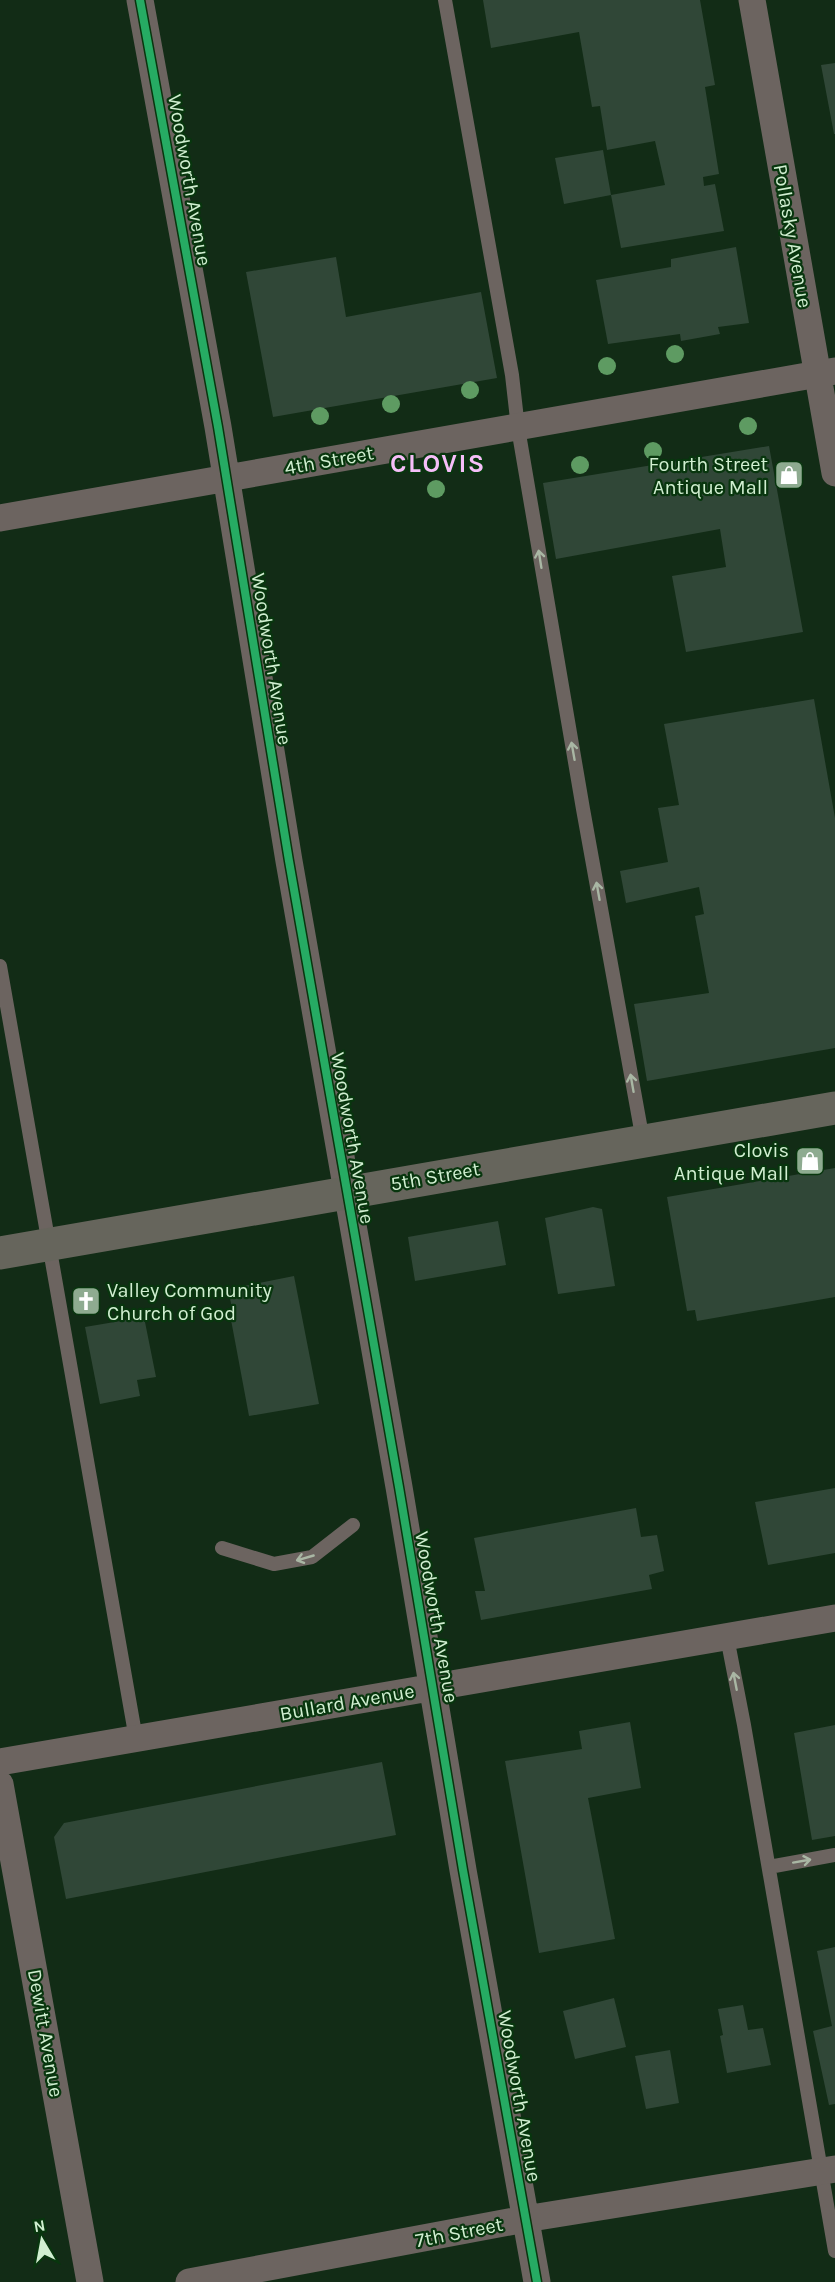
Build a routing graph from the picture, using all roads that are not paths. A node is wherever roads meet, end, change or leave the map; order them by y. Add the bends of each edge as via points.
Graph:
1 (140, 0) edge
2 (445, 0) edge
3 (752, 0) edge
4 (826, 372) edge
5 (518, 428) junction
6 (835, 473) edge
7 (226, 478) junction
8 (0, 518) edge
9 (0, 966) edge
10 (835, 1108) edge
11 (643, 1141) junction
12 (346, 1192) junction
13 (48, 1245) junction
14 (0, 1253) edge
15 (353, 1525) dead end
16 (222, 1548) dead end
17 (835, 1618) edge
18 (727, 1637) junction
19 (432, 1688) junction
20 (136, 1739) junction
21 (0, 1762) edge
22 (0, 1784) edge
23 (835, 1855) edge
24 (769, 1867) junction
25 (828, 2170) edge
26 (525, 2219) junction
27 (835, 2251) edge
28 (90, 2282) edge
29 (189, 2282) edge
30 (537, 2282) edge

1 - 7 street, Woodworth Avenue
2 - 5 lane
3 - 4 street, Pollasky Avenue
4 - 5 street, 4th Street
4 - 6 street, Pollasky Avenue
5 - 7 street, 4th Street
11 -> 5 lane
7 - 8 street, 4th Street
7 - 12 street, Woodworth Avenue
9 - 13 lane
10 - 11 main road, 5th Street
11 - 12 main road, 5th Street
12 - 13 main road, 5th Street
12 - 19 street, Woodworth Avenue
13 - 14 main road, 5th Street
13 - 20 lane
15 -> 16 lane via 312,1557 274,1564
17 - 18 street, Bullard Avenue
18 - 19 street, Bullard Avenue
24 -> 18 lane
19 - 20 street, Bullard Avenue
19 - 26 street, Woodworth Avenue
20 - 21 street, Bullard Avenue
22 - 28 street, Dewitt Avenue
24 -> 23 lane
24 - 25 lane
25 - 26 street, 7th Street
25 - 27 lane
26 - 29 street, 7th Street
26 - 30 street, Woodworth Avenue

